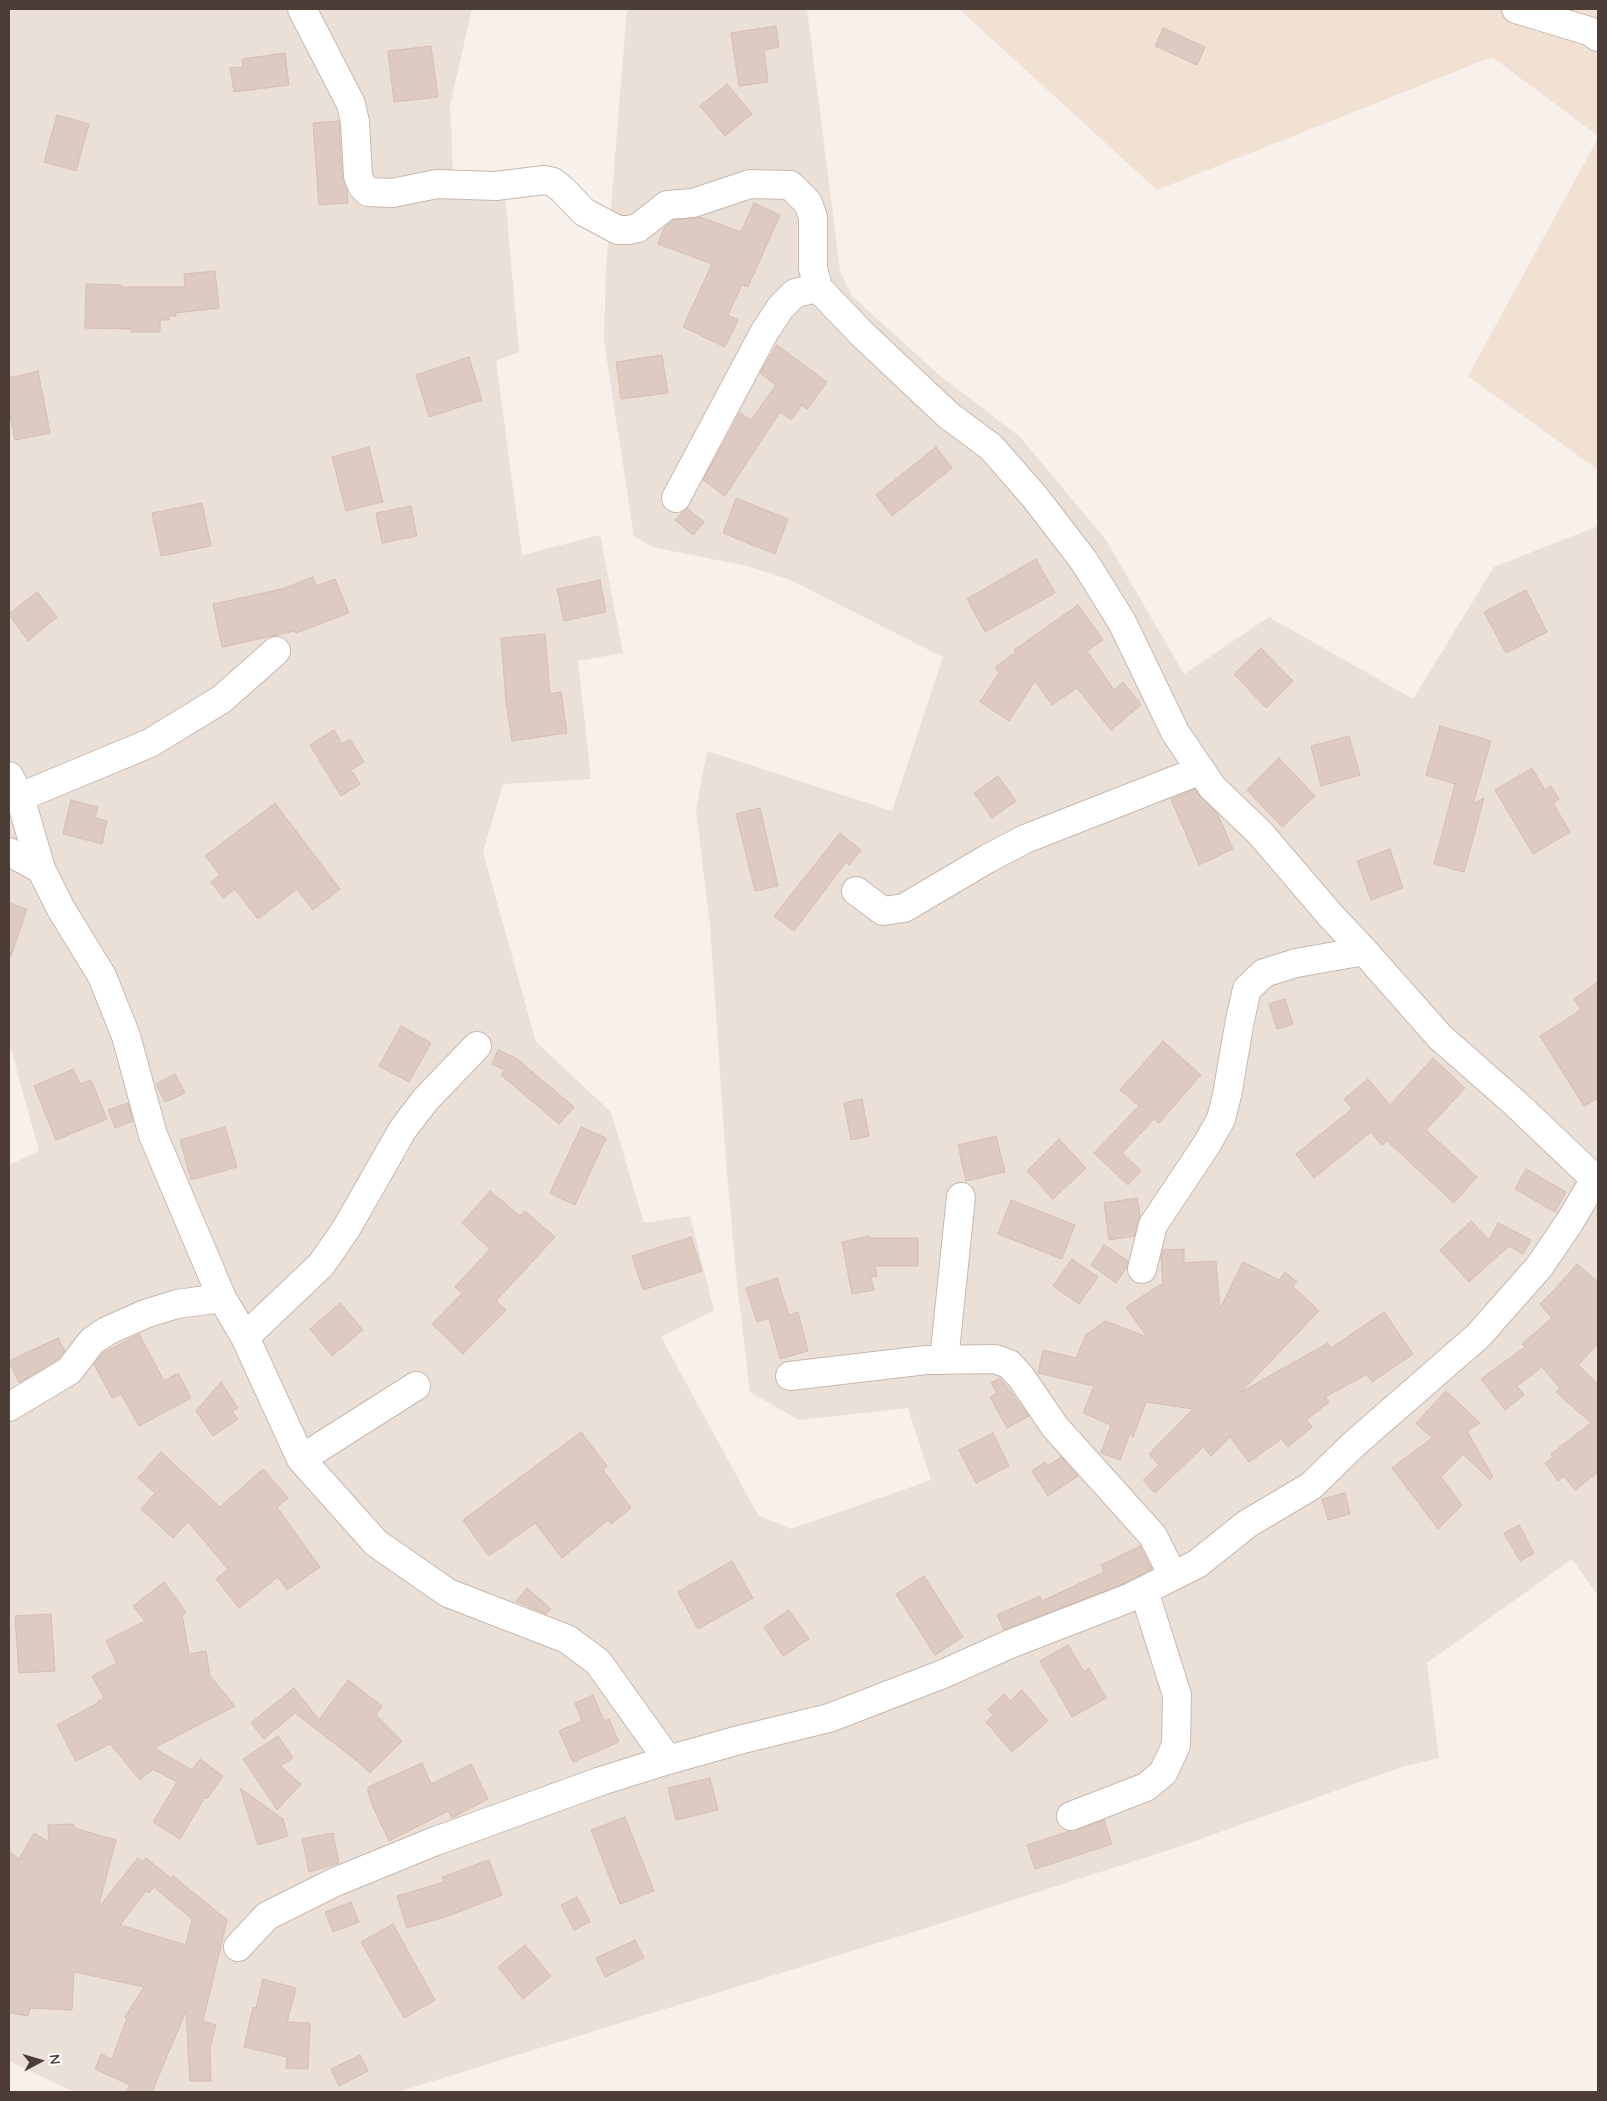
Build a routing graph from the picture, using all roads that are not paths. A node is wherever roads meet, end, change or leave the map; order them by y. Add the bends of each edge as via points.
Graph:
1 (302, 9) edge
2 (1516, 9) edge
3 (1598, 37) edge
4 (818, 288) junction
5 (676, 498) dead end
6 (276, 651) dead end
7 (1201, 770) junction
8 (14, 787) edge
9 (9, 852) edge
10 (41, 869) junction
11 (856, 891) dead end
12 (1364, 951) junction
13 (477, 1046) dead end
14 (1596, 1177) edge
15 (961, 1197) dead end
16 (1142, 1269) dead end
17 (222, 1298) junction
18 (244, 1337) junction
19 (944, 1360) junction
20 (790, 1376) dead end
21 (416, 1386) dead end
22 (9, 1407) edge
23 (302, 1459) junction
24 (1173, 1576) junction
25 (1144, 1591) junction
26 (668, 1760) junction
27 (1071, 1816) dead end
28 (238, 1947) dead end

1 - 4 street via 351,104 358,176 368,192 392,193 437,184 496,186 544,180 562,189 584,212 618,230 628,230 638,228 667,205 693,204 750,184 790,185 808,203 813,217 813,268
2 - 3 street via 1589,31
4 - 5 street via 795,293 775,315
4 - 7 street via 948,415 991,447 1034,496 1084,561 1122,622 1175,732
6 - 8 street via 222,699 150,742
7 - 11 street via 1025,839 904,908 883,911
7 - 12 street via 1212,787 1260,833
8 - 10 street
9 - 10 street
10 - 17 street via 102,976 126,1036 153,1135
12 - 14 street via 1440,1037
12 - 16 street via 1272,970 1247,989 1221,1119 1153,1225
13 - 18 street via 426,1099 403,1129 346,1229 321,1265
14 - 24 street via 1539,1267 1478,1336 1354,1444 1311,1486 1247,1524 1197,1564
15 - 19 street
17 - 18 street
17 - 22 street via 177,1304 108,1331 92,1341 69,1371
18 - 23 street
19 - 20 street
19 - 24 street via 995,1359 1009,1364 1022,1377 1055,1427 1152,1536
21 - 23 street
23 - 26 street via 376,1544 448,1593 567,1638 598,1662
24 - 25 street
25 - 26 street via 829,1718
25 - 27 street via 1177,1695 1176,1745 1163,1773 1146,1788
26 - 28 street via 433,1842 335,1882 267,1916

